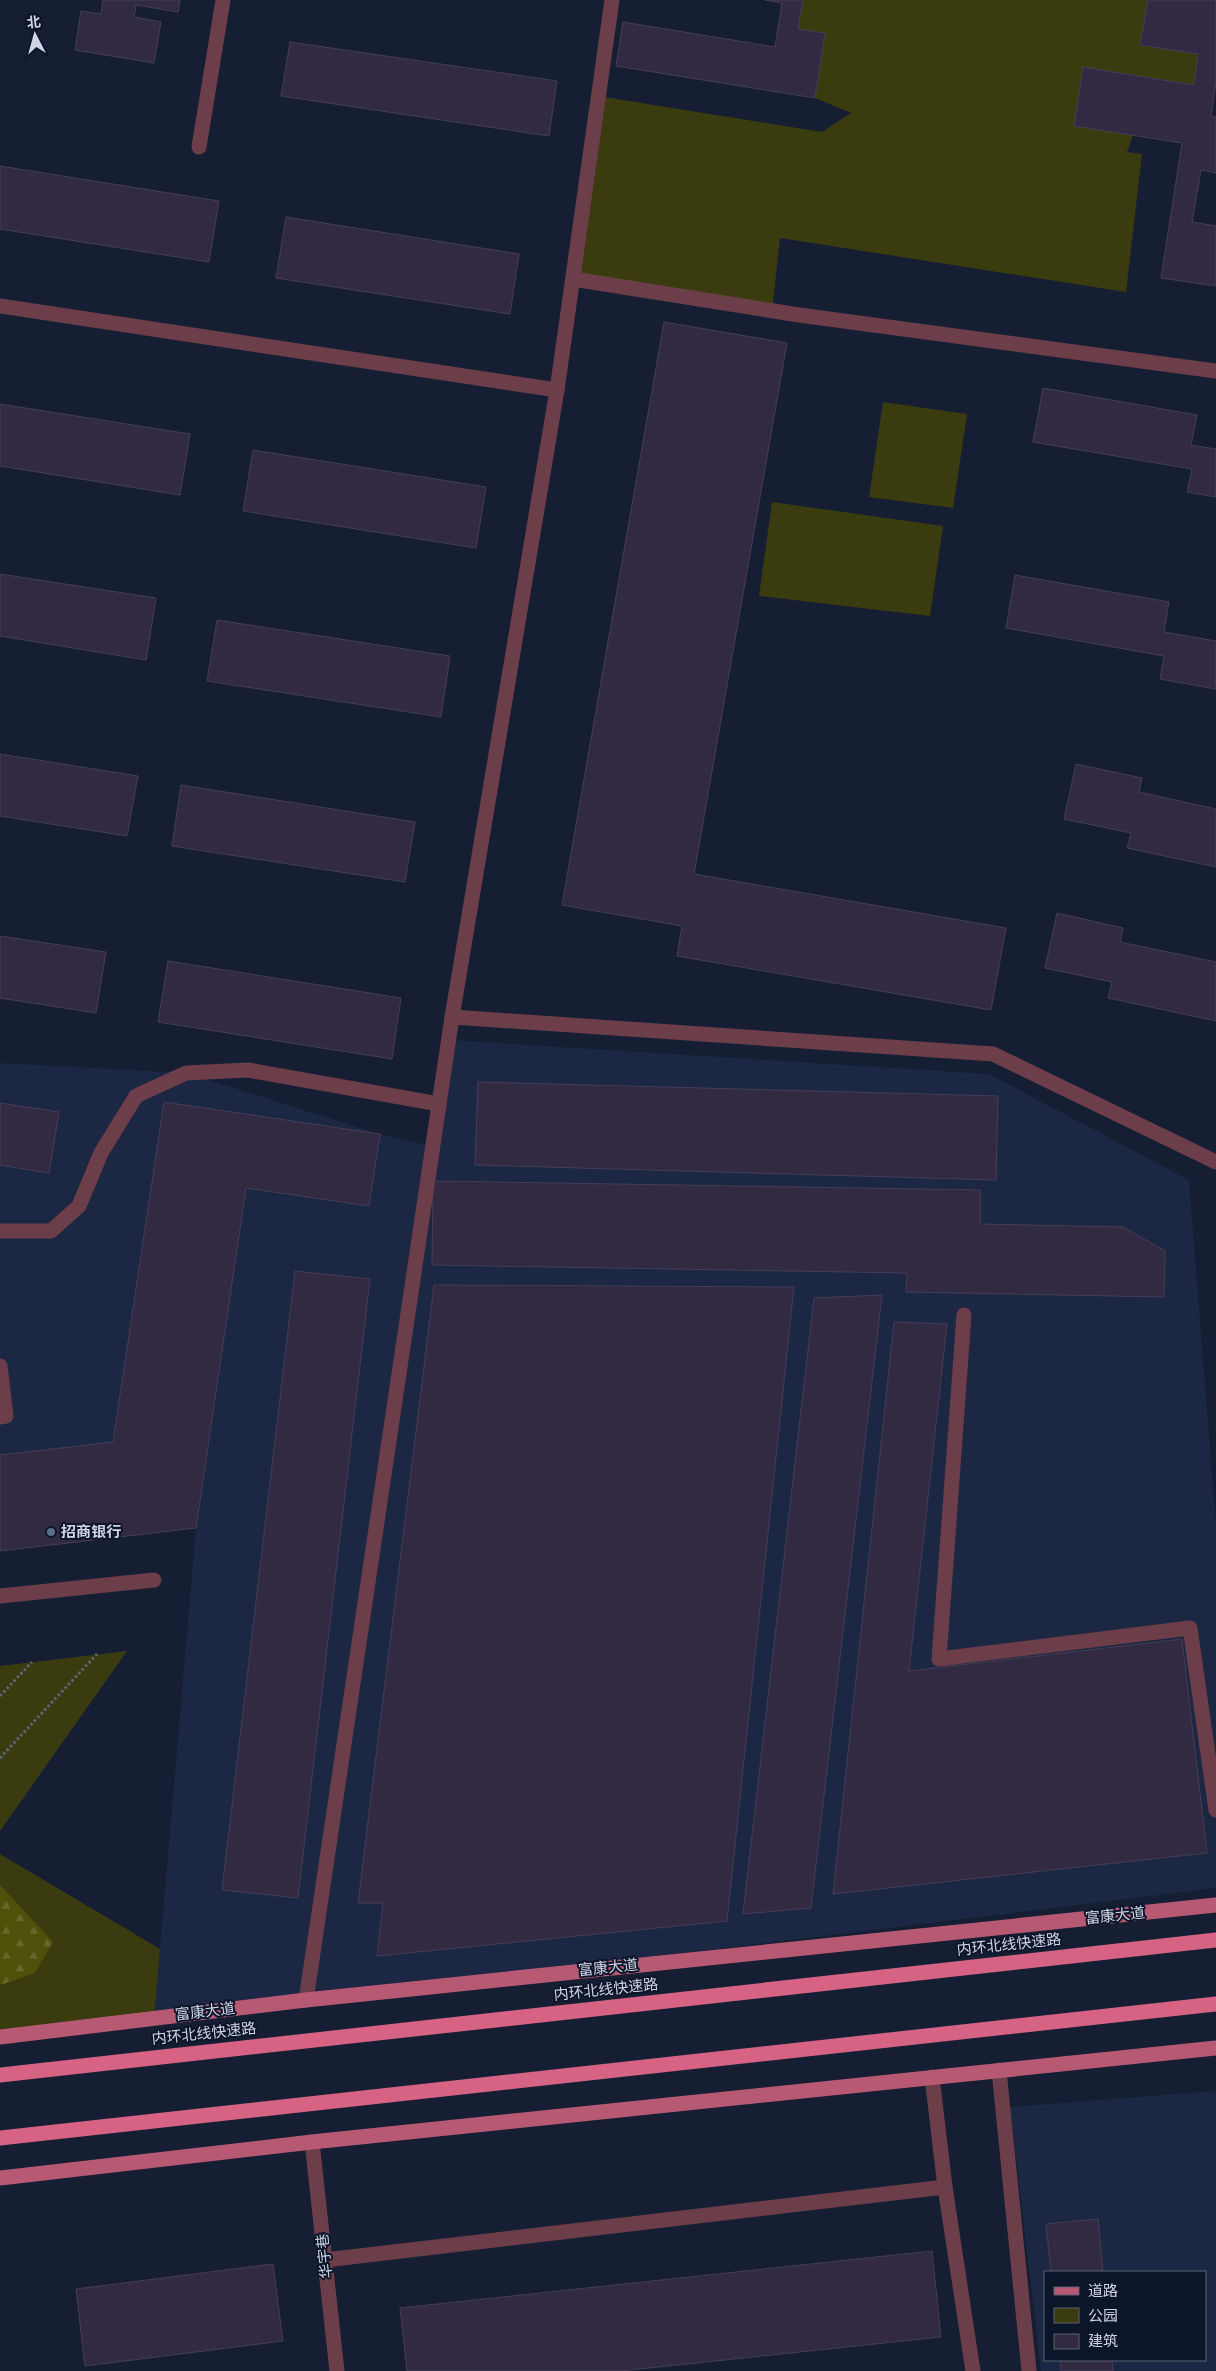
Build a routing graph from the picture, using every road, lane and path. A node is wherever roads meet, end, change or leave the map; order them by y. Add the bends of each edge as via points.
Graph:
1 (223, 0) edge
2 (612, 0) edge
3 (200, 148) dead end
4 (573, 279) junction
5 (0, 306) edge
6 (1216, 371) edge
7 (557, 390) junction
8 (452, 1017) junction
9 (439, 1104) junction
10 (1216, 1162) edge
11 (0, 1231) edge
12 (964, 1315) dead end
13 (0, 1366) edge
14 (0, 1417) edge
15 (154, 1580) dead end
16 (0, 1596) edge
17 (98, 1654) dead end
18 (32, 1662) dead end
19 (0, 1696) edge
20 (0, 1758) edge
21 (1216, 1810) edge
22 (1216, 1905) edge
23 (1216, 1940) edge
24 (306, 2000) junction
25 (1216, 2004) edge
26 (0, 2036) edge
27 (1216, 2048) edge
28 (999, 2070) junction
29 (0, 2075) edge
30 (932, 2077) junction
31 (0, 2138) edge
32 (312, 2142) junction
33 (0, 2178) edge
34 (945, 2187) junction
35 (325, 2260) junction
36 (337, 2371) edge
37 (971, 2371) edge
38 (1029, 2371) edge

1 - 3 street
2 - 4 street
4 - 6 street via 799,315
4 - 7 street
5 - 7 street
7 - 8 street
8 - 9 street
8 - 10 street via 993,1054
9 - 11 street via 248,1070 186,1073 136,1096 101,1153 79,1206 51,1231
9 - 24 street
12 - 21 street via 939,1659 1190,1628
13 - 14 street via 6,1416
15 - 16 street
17 - 20 path
18 - 19 path
22 - 24 main road, 富康大道
23 - 29 highway, 内环北线快速路
24 - 26 main road, 富康大道
25 - 31 highway
27 - 28 main road
28 - 30 main road
28 - 38 street
30 - 32 main road
30 - 34 street
32 - 33 main road
32 - 35 street, 华宇巷
34 - 35 street
34 - 37 street
35 - 36 street, 华宇巷

